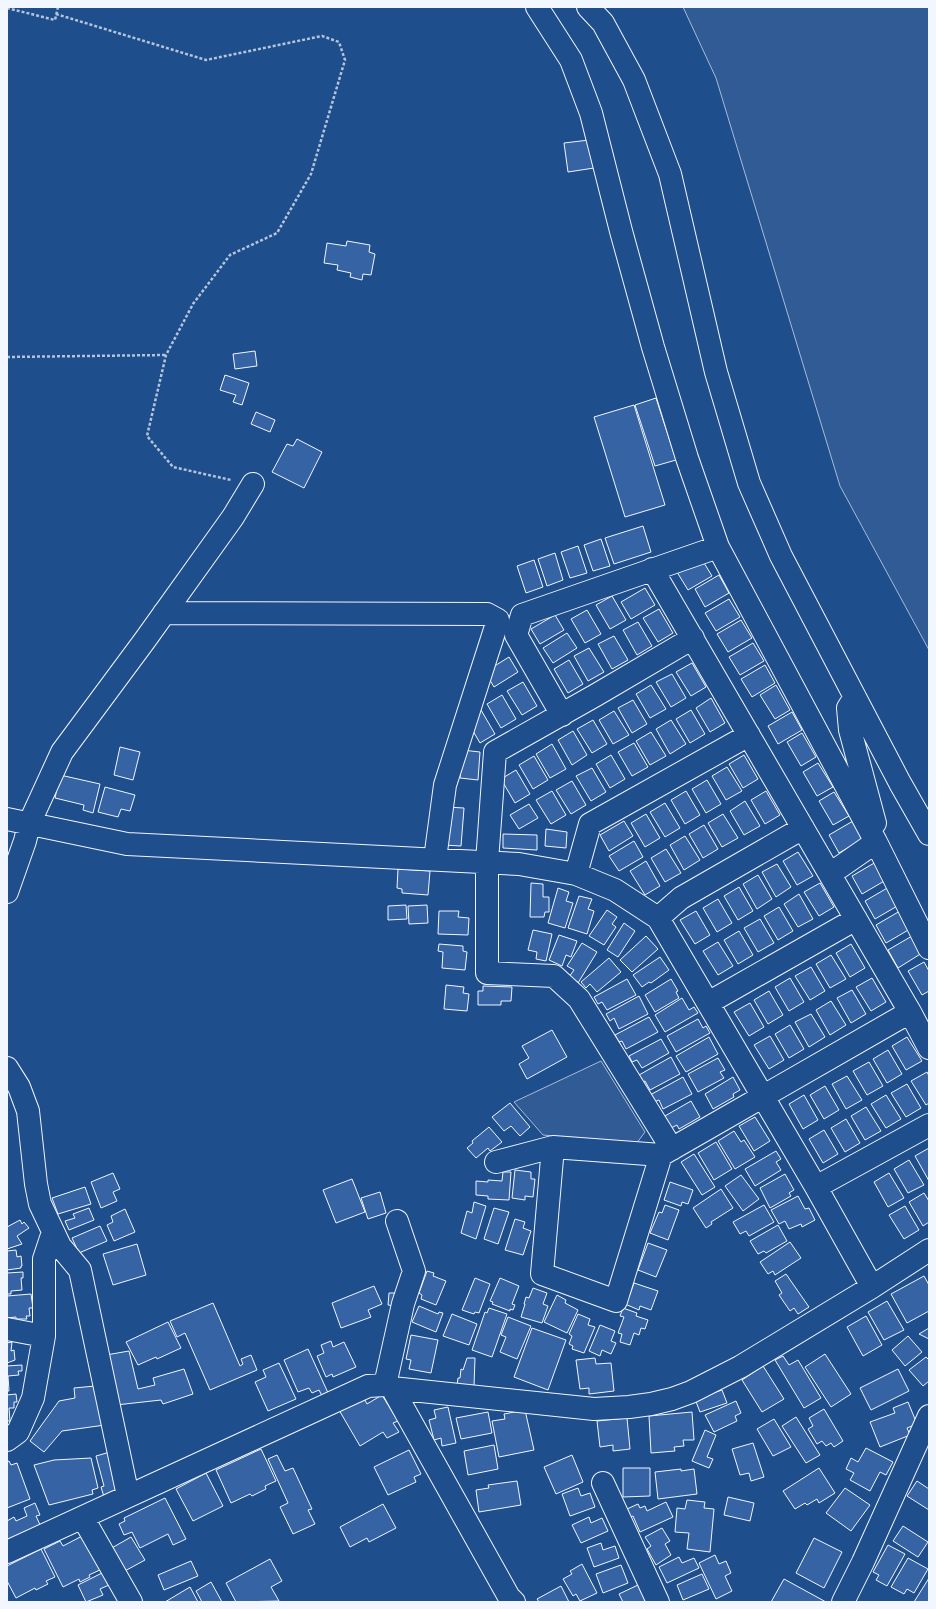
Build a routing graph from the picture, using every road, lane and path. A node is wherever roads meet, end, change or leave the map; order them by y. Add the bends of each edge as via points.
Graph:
1 (58, 7) edge
2 (537, 7) edge
3 (588, 7) edge
4 (7, 8) edge
5 (56, 14) junction
6 (166, 355) junction
7 (7, 357) edge
8 (253, 484) joint
9 (718, 547) junction
10 (652, 569) junction
11 (164, 613) junction
12 (522, 615) junction
13 (498, 620) junction
14 (693, 638) junction
15 (855, 697) junction
16 (562, 715) junction
17 (749, 735) junction
18 (7, 819) edge
19 (29, 824) junction
20 (803, 828) junction
21 (929, 834) edge
22 (876, 842) junction
23 (435, 859) junction
24 (488, 862) junction
25 (576, 874) junction
26 (830, 874) junction
27 (7, 892) edge
28 (658, 918) junction
29 (856, 919) junction
30 (929, 948) edge
31 (708, 1003) junction
32 (910, 1012) junction
33 (929, 1048) edge
34 (7, 1068) edge
35 (763, 1096) junction
36 (929, 1126) edge
37 (553, 1147) junction
38 (666, 1152) junction
39 (496, 1162) dead end
40 (816, 1187) junction
41 (397, 1221) dead end
42 (53, 1232) junction
43 (929, 1250) edge
44 (872, 1287) junction
45 (7, 1329) edge
46 (44, 1336) junction
47 (388, 1386) junction
48 (929, 1416) edge
49 (7, 1440) edge
50 (603, 1483) dead end
51 (128, 1496) junction
52 (83, 1518) junction
53 (7, 1552) edge
54 (131, 1602) edge
55 (514, 1602) edge
56 (658, 1602) edge
57 (843, 1602) edge

1 - 5 path
2 - 9 street via 571,60 591,113 653,347
3 - 15 street via 603,23 634,80 670,174 716,372 749,483 781,556
4 - 5 path via 55,20
5 - 6 path via 206,60 322,36 339,42 345,60 311,174 277,233 230,255 193,304
6 - 7 path
6 - 8 path via 147,436 173,467
8 - 11 street via 233,517
9 - 10 street
9 - 22 street
10 - 12 street
10 - 14 street
11 - 13 street via 487,614
11 - 19 street via 62,752
12 - 13 street
12 - 16 street via 516,635
13 - 23 street via 445,784
14 - 16 street
14 - 17 street
15 - 21 street
15 - 22 street via 848,708 850,730 875,819
16 - 24 street via 495,752
17 - 20 street
17 - 25 street via 590,824
18 - 19 street
19 - 23 street via 127,844
19 - 27 street
20 - 26 street
20 - 28 street via 681,898
22 - 26 street
22 - 30 street
23 - 24 street
24 - 25 street via 519,864
24 - 38 street via 488,973 554,976 579,1000
25 - 28 street via 615,890
26 - 29 street
28 - 31 street
29 - 31 street
29 - 32 street
31 - 35 street
32 - 33 street
32 - 35 street
34 - 42 street via 19,1087 28,1111 40,1204
35 - 38 street
35 - 40 street
36 - 40 street
37 - 38 street
37 - 38 street via 542,1274 616,1301
37 - 39 street
40 - 44 street
41 - 47 street via 414,1271 403,1304
42 - 46 street via 44,1259
42 - 51 street via 60,1246 80,1270
43 - 44 street
44 - 47 street via 740,1367 691,1392 651,1404 594,1409
45 - 46 street
46 - 49 street via 33,1398 18,1432
47 - 51 street via 368,1386
47 - 55 street
48 - 57 street
50 - 56 street
51 - 52 street
52 - 53 street
52 - 54 street

